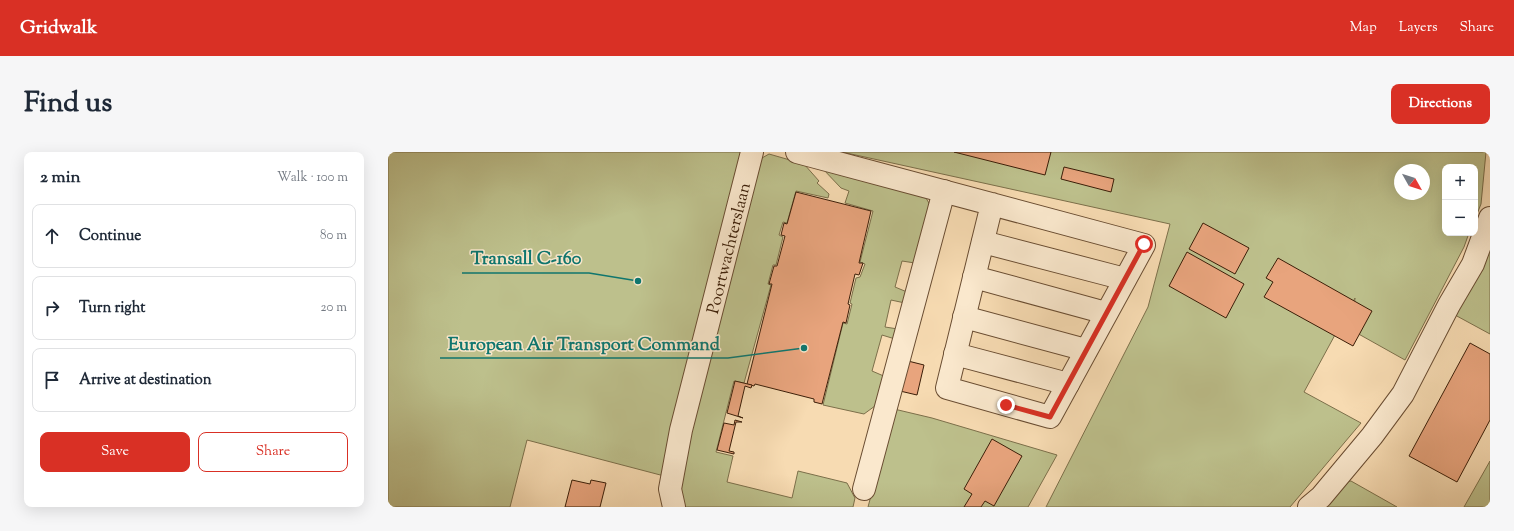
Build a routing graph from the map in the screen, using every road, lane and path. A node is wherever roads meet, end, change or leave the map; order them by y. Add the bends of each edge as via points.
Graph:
1 (752, 152) edge
2 (797, 152) edge
3 (944, 191) junction
4 (992, 204) junction
5 (1490, 218) edge
6 (983, 242) junction
7 (974, 278) junction
8 (1125, 279) junction
9 (1106, 314) junction
10 (964, 317) junction
11 (1086, 350) junction
12 (955, 354) junction
13 (1068, 384) junction
14 (864, 489) dead end
15 (1315, 504) edge
16 (674, 507) edge

1 - 16 lane, Poortwachterslaan via 681,430 670,489
2 - 3 lane
3 - 4 lane
3 - 14 lane
4 - 6 lane
4 - 8 lane via 1144,244
5 - 15 lane via 1473,264 1403,394 1372,436
6 - 7 lane
6 - 8 lane
7 - 9 lane
7 - 10 lane
8 - 9 lane
9 - 11 lane
10 - 11 lane
10 - 12 lane
11 - 13 lane
12 - 13 lane
12 - 13 lane via 947,388 1050,417

